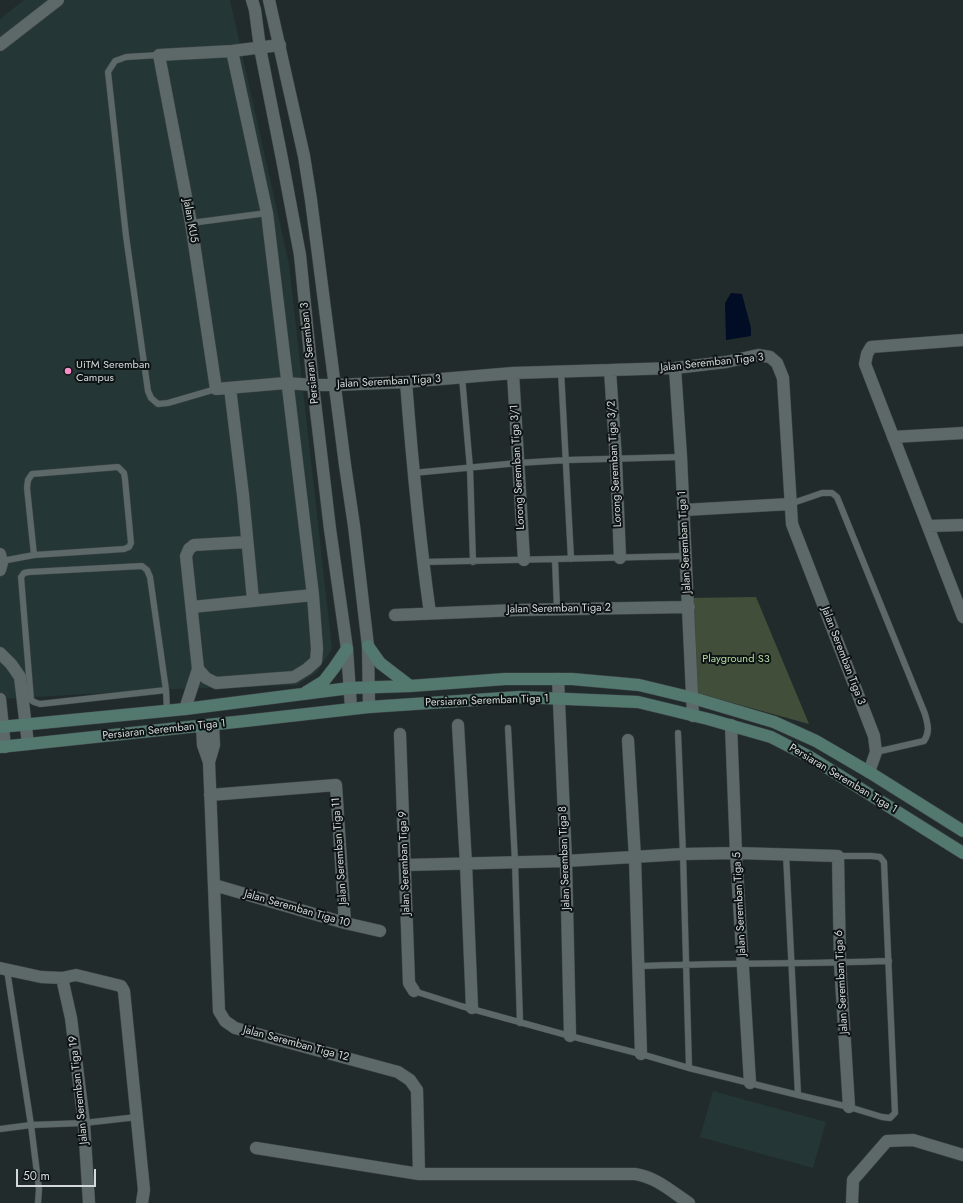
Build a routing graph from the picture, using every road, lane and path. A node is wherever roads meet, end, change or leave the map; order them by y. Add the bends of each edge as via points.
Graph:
1 (58, 0) edge
2 (252, 0) edge
3 (269, 0) edge
4 (0, 45) edge
5 (280, 45) junction
6 (260, 48) junction
7 (232, 51) junction
8 (158, 55) junction
9 (304, 156) junction
10 (282, 159) junction
11 (267, 213) junction
12 (191, 223) junction
13 (963, 340) edge
14 (675, 368) junction
15 (610, 370) junction
16 (561, 371) junction
17 (514, 373) junction
18 (462, 378) junction
19 (406, 382) junction
20 (286, 383) junction
21 (313, 385) junction
22 (336, 385) junction
23 (230, 388) junction
24 (216, 389) junction
25 (963, 433) edge
26 (893, 437) junction
27 (681, 457) junction
28 (567, 460) junction
29 (616, 460) junction
30 (518, 463) junction
31 (470, 468) junction
32 (413, 473) junction
33 (790, 504) junction
34 (684, 510) junction
35 (963, 525) edge
36 (928, 526) junction
37 (247, 542) junction
38 (34, 555) junction
39 (686, 556) junction
40 (620, 558) junction
41 (524, 560) junction
42 (555, 560) junction
43 (571, 560) junction
44 (1, 562) edge
45 (423, 562) junction
46 (473, 562) junction
47 (312, 595) junction
48 (253, 600) junction
49 (192, 607) junction
50 (688, 607) junction
51 (557, 609) junction
52 (430, 613) junction
53 (395, 615) dead end
54 (963, 617) edge
55 (368, 646) junction
56 (347, 649) junction
57 (0, 652) edge
58 (198, 669) junction
59 (558, 679) junction
60 (410, 686) junction
61 (350, 688) junction
62 (368, 688) junction
63 (166, 690) junction
64 (304, 694) junction
65 (558, 698) junction
66 (693, 698) junction
67 (0, 703) edge
68 (369, 707) junction
69 (351, 708) junction
70 (185, 709) junction
71 (167, 710) junction
72 (693, 716) junction
73 (25, 725) junction
74 (207, 725) junction
75 (458, 725) dead end
76 (732, 726) junction
77 (2, 727) edge
78 (508, 728) dead end
79 (678, 733) dead end
80 (400, 734) dead end
81 (628, 740) dead end
82 (28, 744) junction
83 (2, 747) edge
84 (876, 752) junction
85 (869, 772) junction
86 (210, 795) junction
87 (963, 831) edge
88 (736, 853) junction
89 (963, 853) edge
90 (683, 854) junction
91 (786, 854) junction
92 (838, 856) junction
93 (635, 858) junction
94 (566, 861) junction
95 (515, 862) junction
96 (466, 864) junction
97 (406, 865) junction
98 (214, 886) junction
99 (345, 922) junction
100 (380, 931) dead end
101 (889, 961) junction
102 (743, 963) junction
103 (791, 963) junction
104 (840, 963) junction
105 (686, 964) junction
106 (639, 966) junction
107 (4, 969) edge
108 (62, 978) junction
109 (414, 991) joint
110 (472, 1008) junction
111 (520, 1023) junction
112 (570, 1036) junction
113 (641, 1054) junction
114 (689, 1068) junction
115 (750, 1083) junction
116 (798, 1095) junction
117 (849, 1107) junction
118 (137, 1117) junction
119 (84, 1123) junction
120 (32, 1125) junction
121 (0, 1129) edge
122 (256, 1148) dead end
123 (963, 1155) edge
124 (419, 1174) junction
125 (38, 1203) edge
126 (89, 1203) edge
127 (142, 1203) edge
128 (689, 1203) edge
129 (852, 1203) edge

1 - 4 street
2 - 6 street, Persiaran Seremban 3
3 - 5 street, Persiaran Seremban 3
5 - 6 street
5 - 9 street, Persiaran Seremban 3
6 - 7 street
6 - 10 street, Persiaran Seremban 3
7 - 8 street
7 - 11 street
8 - 12 street, Jalan KU5
8 - 24 lane via 126,57 115,61 108,72 126,236 148,391 151,398 158,404 163,404
9 - 10 street
9 - 22 street, Persiaran Seremban 3
10 - 21 street, Persiaran Seremban 3 via 300,255
11 - 12 lane
11 - 20 street
12 - 24 street, Jalan KU5
13 - 26 street via 871,348 865,364
14 - 15 street, Jalan Seremban Tiga 3
14 - 27 street, Jalan Seremban Tiga 1
14 - 33 street, Jalan Seremban Tiga 3 via 758,355 770,357 777,363 783,378
15 - 16 street, Jalan Seremban Tiga 3
15 - 29 street, Lorong Seremban Tiga 3/2
16 - 17 street, Jalan Seremban Tiga 3
16 - 28 lane
17 - 18 street, Jalan Seremban Tiga 3
17 - 30 street, Lorong Seremban Tiga 3/1
18 - 19 street, Jalan Seremban Tiga 3
18 - 31 lane
19 - 22 street, Jalan Seremban Tiga 3
19 - 32 street
20 - 21 street, Jalan Seremban Tiga 3
20 - 23 street, Jalan Seremban Tiga 3
20 - 47 street
21 - 22 street, Jalan Seremban Tiga 3
21 - 56 street, Persiaran Seremban 3
22 - 55 street, Persiaran Seremban 3
23 - 24 street, Jalan Seremban Tiga 3
23 - 37 street
25 - 26 street
26 - 36 street
27 - 29 lane
27 - 34 street, Jalan Seremban Tiga 1
28 - 29 lane
28 - 30 lane
28 - 43 lane
29 - 40 street, Lorong Seremban Tiga 3/2
30 - 31 lane
30 - 41 street, Lorong Seremban Tiga 3/1
31 - 32 lane
31 - 46 lane
32 - 45 street
33 - 34 street
33 - 84 street, Jalan Seremban Tiga 3 via 792,524 874,736
33 - 84 lane via 822,493 832,493 837,497 925,714 928,726 924,742
34 - 39 street, Jalan Seremban Tiga 1
35 - 36 street
36 - 54 street
37 - 48 street
37 - 49 street via 194,545 189,549 186,556
38 - 38 lane via 129,547 131,543 125,479 118,466 32,474 27,488
38 - 44 lane
39 - 40 lane
39 - 50 street, Jalan Seremban Tiga 1
40 - 43 lane
41 - 42 lane
41 - 46 lane
42 - 43 lane
42 - 51 lane
45 - 46 lane
45 - 52 street
47 - 48 street
47 - 58 street via 317,649 316,661 307,669 294,677 216,683 206,678
48 - 49 street
49 - 58 street
50 - 51 street, Jalan Seremban Tiga 2
50 - 66 street, Jalan Seremban Tiga 1
51 - 52 street, Jalan Seremban Tiga 2
52 - 53 street, Jalan Seremban Tiga 2
55 - 60 main road via 380,663
55 - 62 street, Persiaran Seremban 3
56 - 61 street, Persiaran Seremban 3
56 - 64 main road via 324,681
57 - 73 street via 20,677
58 - 70 street
59 - 60 main road, Persiaran Seremban Tiga 1 via 505,679
59 - 65 street, Jalan Seremban Tiga 8
59 - 66 main road, Persiaran Seremban Tiga 1 via 639,685
60 - 62 main road, Persiaran Seremban Tiga 1
61 - 62 main road, Persiaran Seremban Tiga 1
61 - 64 main road, Persiaran Seremban Tiga 1
61 - 69 street, Persiaran Seremban 3
62 - 68 street, Persiaran Seremban 3
63 - 63 lane via 150,577 142,566 24,573 21,577 31,700 40,704
63 - 71 lane
64 - 70 main road, Persiaran Seremban Tiga 1
65 - 68 main road, Persiaran Seremban Tiga 1 via 520,697
65 - 72 main road, Persiaran Seremban Tiga 1 via 638,702
65 - 94 street, Jalan Seremban Tiga 8
66 - 72 street, Jalan Seremban Tiga 1
66 - 85 main road, Persiaran Seremban Tiga 1 via 774,722 816,741
67 - 77 street
68 - 69 main road, Persiaran Seremban Tiga 1
69 - 74 main road, Persiaran Seremban Tiga 1
70 - 71 main road, Persiaran Seremban Tiga 1
71 - 73 main road, Persiaran Seremban Tiga 1
72 - 76 main road, Persiaran Seremban Tiga 1
73 - 77 main road, Persiaran Seremban Tiga 1
73 - 82 street
74 - 82 main road, Persiaran Seremban Tiga 1
74 - 86 street, Jalan Seremban Tiga 12 via 214,745 209,762
75 - 96 street
76 - 88 street, Jalan Seremban Tiga 5
76 - 89 main road, Persiaran Seremban Tiga 1 via 771,737 810,757
77 - 83 street
78 - 95 lane
79 - 90 lane
80 - 97 street, Jalan Seremban Tiga 9
81 - 93 street
82 - 83 main road, Persiaran Seremban Tiga 1
84 - 85 street, Jalan Seremban Tiga 3
85 - 87 main road, Persiaran Seremban Tiga 1
86 - 98 street, Jalan Seremban Tiga 12
86 - 99 street, Jalan Seremban Tiga 11 via 336,785
88 - 90 street
88 - 91 street
88 - 102 street, Jalan Seremban Tiga 5
90 - 93 street
90 - 105 lane
91 - 92 street
91 - 103 lane
92 - 101 lane via 880,857 884,862
92 - 104 street, Jalan Seremban Tiga 6
93 - 94 street
93 - 106 street
94 - 95 street
94 - 112 street, Jalan Seremban Tiga 8
95 - 96 street
95 - 111 lane
96 - 97 street
96 - 110 street
97 - 109 street, Jalan Seremban Tiga 9 via 409,983
98 - 99 street, Jalan Seremban Tiga 10
98 - 124 street, Jalan Seremban Tiga 12 via 219,1011 225,1021 235,1028 398,1072 410,1080 417,1090
99 - 100 street, Jalan Seremban Tiga 10
101 - 104 lane
101 - 117 lane via 895,1113 890,1118 882,1117
102 - 103 lane
102 - 105 lane
102 - 115 street, Jalan Seremban Tiga 5
103 - 104 lane
103 - 116 lane
104 - 117 street, Jalan Seremban Tiga 6
105 - 106 lane
105 - 114 lane
106 - 113 street
107 - 108 street via 41,977
107 - 120 lane
108 - 118 street via 76,975 121,986 124,991
108 - 119 street, Jalan Seremban Tiga 19 via 71,1018
109 - 110 lane
110 - 111 lane
111 - 112 lane
112 - 113 lane
113 - 114 lane
114 - 115 lane
115 - 116 lane
116 - 117 lane
118 - 119 lane
118 - 127 street via 144,1190
119 - 120 lane
119 - 126 street, Jalan Seremban Tiga 19
120 - 121 lane
120 - 125 lane via 39,1189
122 - 124 street
123 - 129 street via 913,1140 887,1141 853,1180
124 - 128 street via 645,1175

